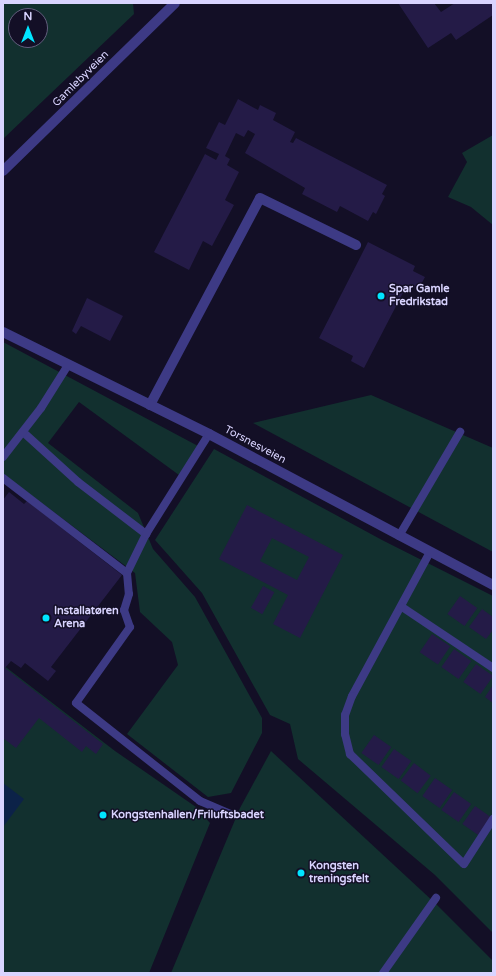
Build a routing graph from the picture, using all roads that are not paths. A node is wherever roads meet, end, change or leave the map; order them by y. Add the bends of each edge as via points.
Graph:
1 (175, 3) edge
2 (3, 171) edge
3 (356, 245) dead end
4 (3, 332) edge
5 (68, 365) junction
6 (150, 404) junction
7 (23, 432) junction
8 (460, 432) dead end
9 (209, 434) junction
10 (3, 457) edge
11 (3, 478) edge
12 (146, 534) junction
13 (399, 536) junction
14 (430, 552) junction
15 (127, 573) junction
16 (493, 585) edge
17 (402, 607) junction
18 (493, 668) edge
19 (230, 814) dead end
20 (493, 819) edge
21 (436, 898) dead end
22 (383, 973) edge

1 - 2 street, Gamlebyveien
3 - 6 street via 260,198
4 - 5 street, Torsnesveien
5 - 6 street, Torsnesveien
5 - 7 lane
6 - 9 street, Torsnesveien
7 - 10 lane
7 - 12 lane via 78,482
8 - 13 lane
9 - 12 lane
9 - 13 street, Torsnesveien
11 - 15 lane
12 - 15 lane
13 - 14 street, Torsnesveien
14 - 16 street, Torsnesveien
14 - 17 lane
15 - 19 lane via 129,594 124,610 130,627 76,703 200,801
17 - 18 lane
17 - 20 lane via 352,696 345,721 350,754 464,864
21 - 22 lane

